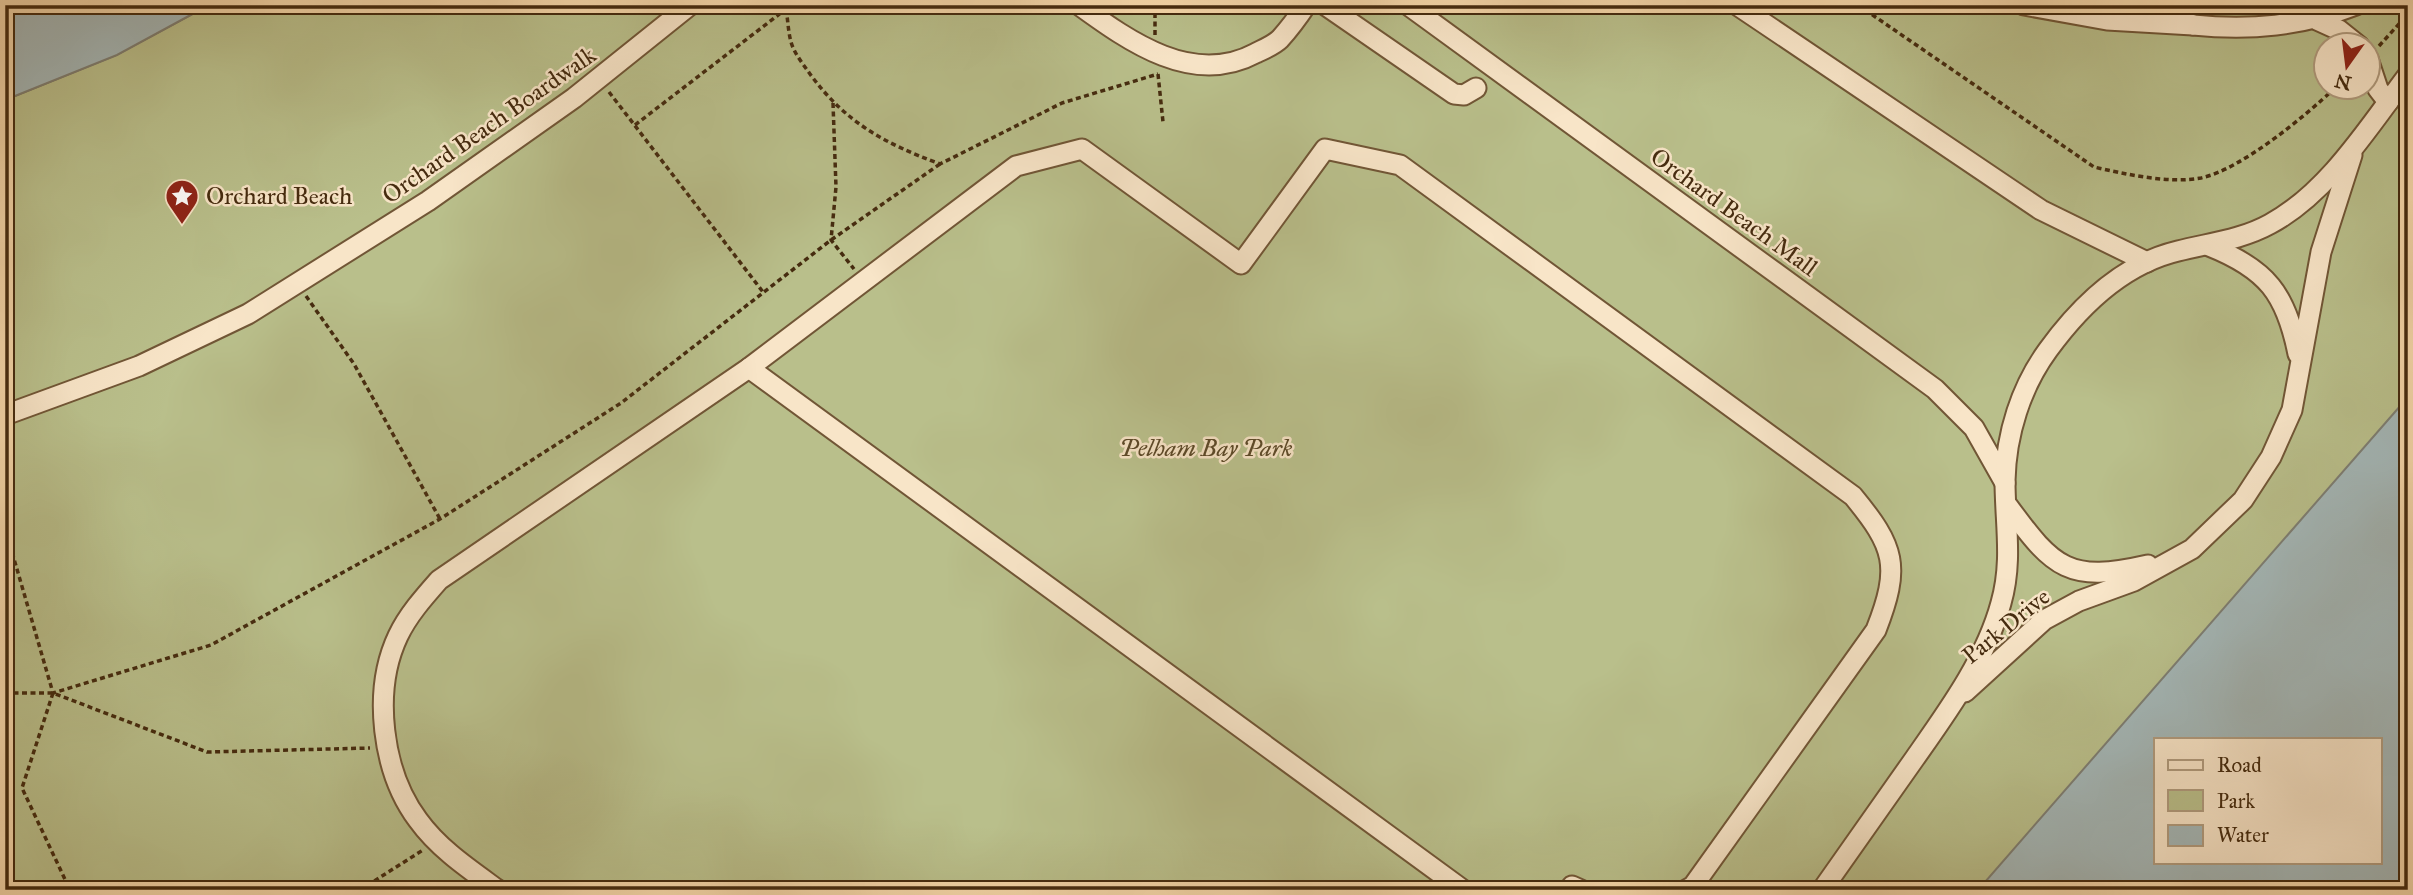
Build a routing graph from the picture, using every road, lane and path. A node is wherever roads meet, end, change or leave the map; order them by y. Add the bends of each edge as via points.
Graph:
1 (690, 5) edge
2 (1079, 5) edge
3 (1306, 5) edge
4 (1325, 5) edge
5 (1408, 5) edge
6 (1737, 5) edge
7 (1858, 5) edge
8 (2024, 5) edge
9 (2138, 5) edge
10 (2356, 5) edge
11 (785, 7) edge
12 (2408, 14) edge
13 (2317, 20) junction
14 (2193, 25) junction
15 (2342, 32) edge
16 (2382, 38) edge
17 (1158, 74) dead end
18 (2408, 75) edge
19 (598, 78) junction
20 (1476, 88) dead end
21 (2382, 94) edge
22 (833, 101) junction
23 (2320, 102) edge
24 (2388, 102) junction
25 (635, 125) junction
26 (2355, 148) junction
27 (940, 164) junction
28 (831, 240) junction
29 (2209, 246) junction
30 (2147, 262) junction
31 (854, 270) dead end
32 (298, 283) junction
33 (764, 292) junction
34 (748, 368) junction
35 (2302, 369) junction
36 (5, 415) edge
37 (2005, 484) junction
38 (2008, 506) junction
39 (440, 519) junction
40 (5, 528) edge
41 (2173, 559) junction
42 (5, 693) edge
43 (53, 693) junction
44 (1952, 705) junction
45 (387, 748) junction
46 (436, 842) junction
47 (70, 890) edge
48 (360, 890) edge
49 (498, 890) edge
50 (1462, 890) edge
51 (1569, 890) edge
52 (1581, 890) edge
53 (1686, 890) edge
54 (1822, 890) edge

1 - 19 street, Orchard Beach Boardwalk
2 - 3 street via 1155,53 1211,66 1247,58 1278,41
4 - 20 street via 1454,94 1464,95
5 - 37 street, Orchard Beach Mall via 1935,389 1974,428
6 - 30 street via 2041,211
7 - 23 path via 2094,167 2134,177 2200,178 2233,166
8 - 14 street via 2107,20
9 - 14 street
10 - 13 street
11 - 22 path via 792,47
11 - 25 path
12 - 16 path
13 - 14 street via 2258,27
13 - 15 street
17 - 27 path via 1062,103
18 - 24 street, Park Drive
19 - 25 path
19 - 32 street, Orchard Beach Boardwalk via 428,201
21 - 24 street
22 - 27 path via 868,132
22 - 28 path via 836,187
24 - 26 street, Park Drive
25 - 33 path
26 - 29 street, Park Drive via 2284,215
26 - 35 street, Park Drive via 2321,252
27 - 28 path
28 - 31 path
28 - 33 path
29 - 30 street, Park Drive via 2175,251
29 - 35 street, Park Drive via 2249,265 2276,290 2293,327
30 - 37 street, Park Drive via 2100,292 2046,352 2016,415
32 - 36 street, Orchard Beach Boardwalk via 248,314 139,366
32 - 39 path via 355,364
33 - 39 path via 621,403
34 - 45 street via 439,580 398,637 385,695
34 - 50 street
34 - 53 street via 1016,166 1082,149 1241,264 1325,149 1400,165 1853,496 1881,530 1891,560 1890,597 1877,630
35 - 41 street, Park Drive via 2283,434 2259,478 2212,533
37 - 38 street, Park Drive
38 - 41 street, Park Drive via 2046,554 2071,569 2105,574
38 - 44 street, Park Drive via 2009,565 2001,604
39 - 43 path via 211,645
40 - 43 path
41 - 44 street, Park Drive via 2134,581 2052,615
42 - 43 path
43 - 45 path via 207,752
43 - 47 path via 22,788
44 - 54 street, Park Drive
45 - 46 street via 416,818
46 - 48 path
46 - 49 street
51 - 52 street via 1572,886

